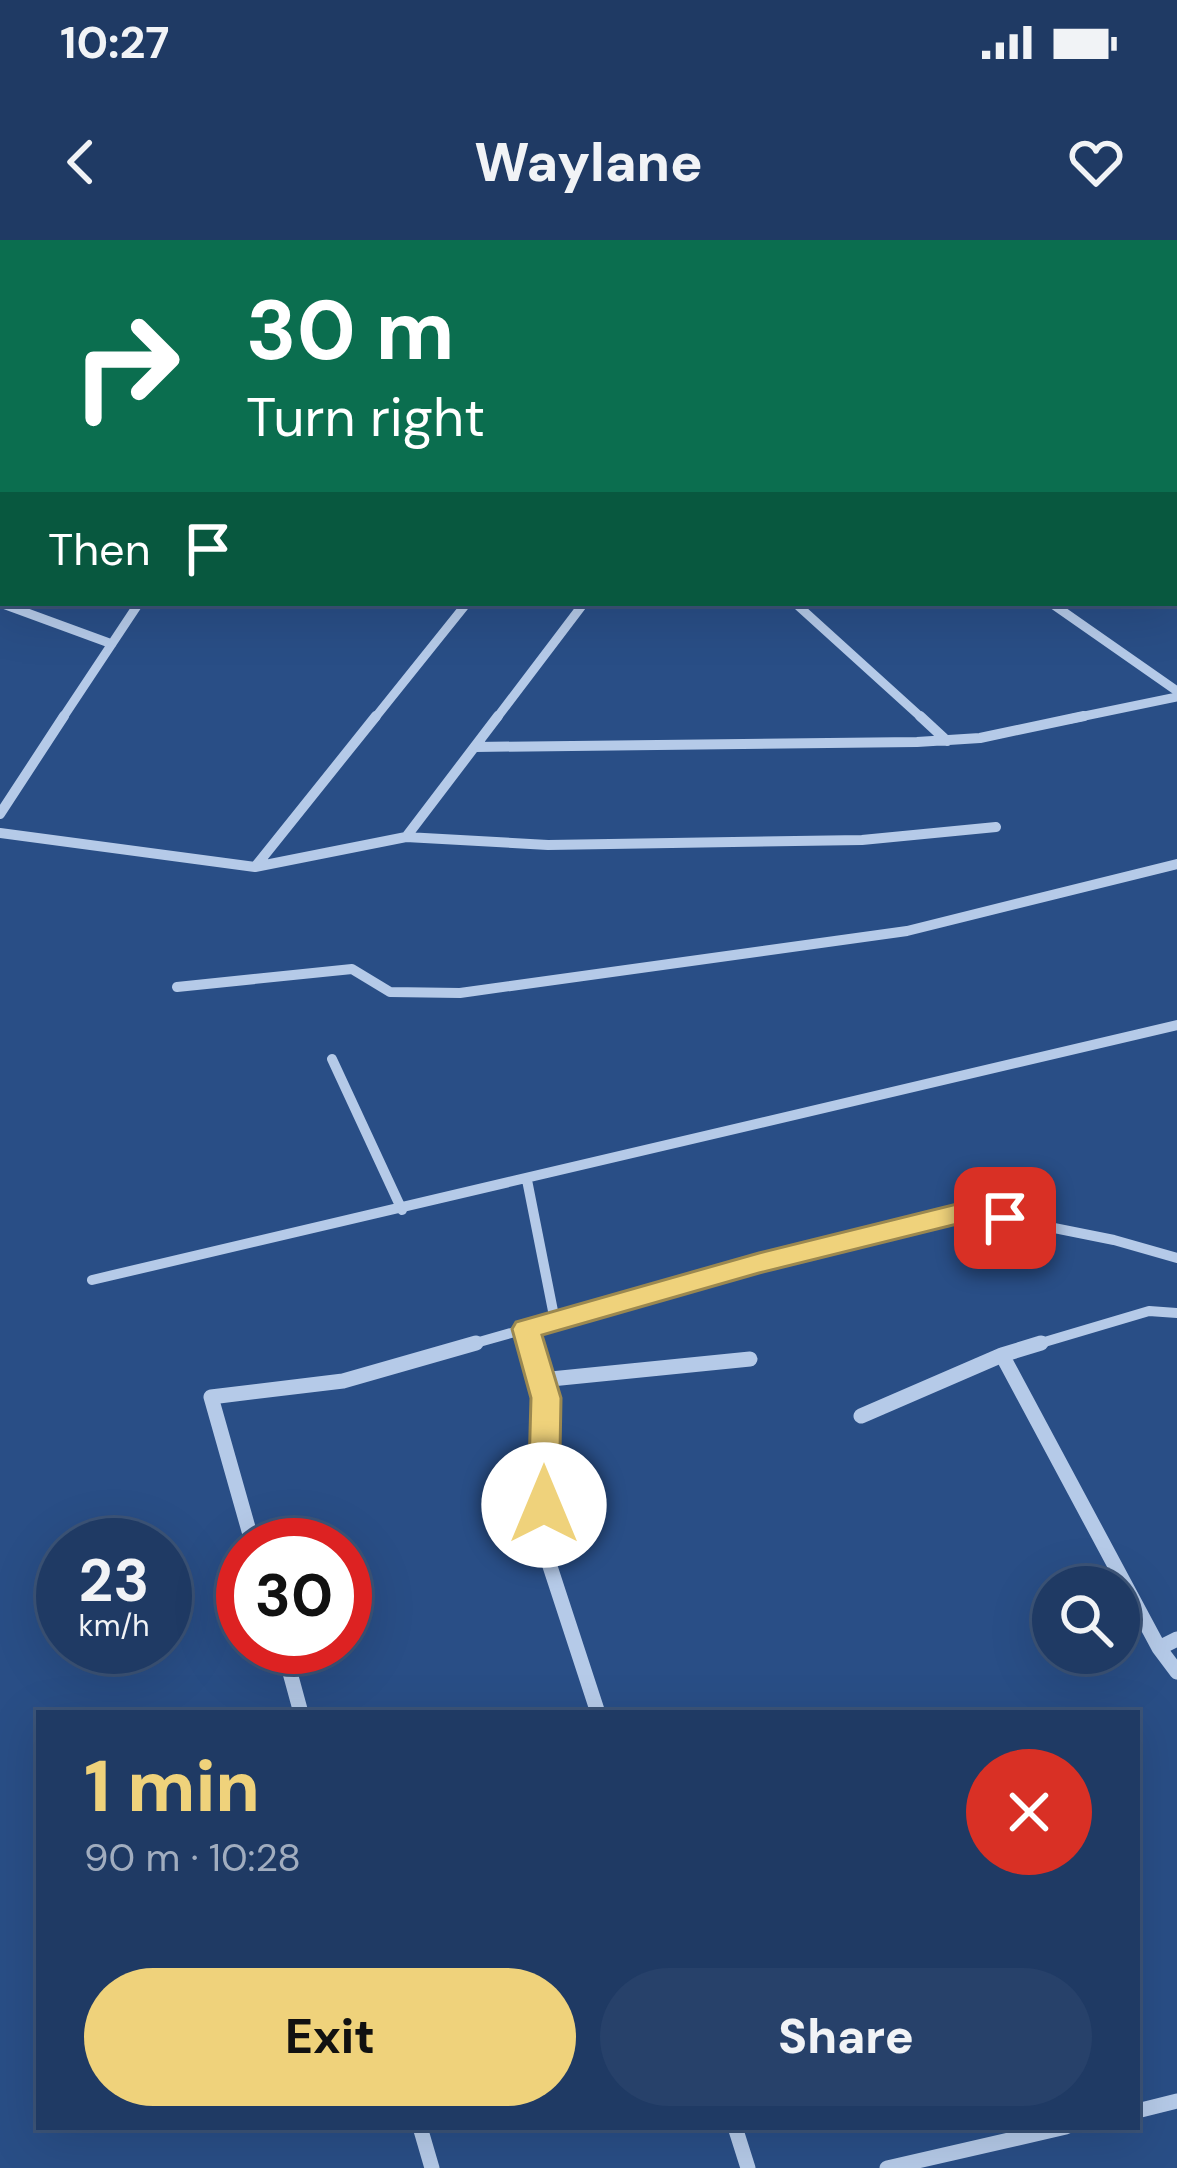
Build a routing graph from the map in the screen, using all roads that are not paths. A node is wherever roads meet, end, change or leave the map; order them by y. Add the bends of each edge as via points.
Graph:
1 (8, 606) edge
2 (137, 606) edge
3 (465, 606) edge
4 (582, 606) edge
5 (798, 606) edge
6 (1055, 606) edge
7 (112, 644) junction
8 (1177, 694) edge
9 (947, 740) junction
10 (475, 747) junction
11 (0, 814) edge
12 (996, 827) dead end
13 (0, 833) edge
14 (406, 837) junction
15 (1177, 864) edge
16 (255, 867) junction
17 (177, 987) dead end
18 (1177, 1025) edge
19 (332, 1059) dead end
20 (527, 1180) junction
21 (401, 1210) junction
22 (1177, 1258) edge
23 (92, 1280) dead end
24 (1177, 1313) edge
25 (555, 1321) junction
26 (526, 1329) junction
27 (1001, 1355) junction
28 (750, 1359) dead end
29 (541, 1380) junction
30 (861, 1416) dead end
31 (245, 1518) edge
32 (1177, 1639) edge
33 (1159, 1648) junction
34 (1177, 1672) edge
35 (291, 1674) edge
36 (301, 1710) edge
37 (597, 1710) edge
38 (1177, 2102) edge
39 (1140, 2110) edge
40 (421, 2130) edge
41 (736, 2130) edge
42 (1053, 2130) edge
43 (432, 2168) edge
44 (748, 2168) edge
45 (887, 2168) edge

1 - 7 street
2 - 7 street
3 - 16 street
4 - 10 street
5 - 9 street
6 - 8 street
7 - 11 street
8 - 9 street
9 - 10 street
10 - 14 street
12 - 14 street via 839,840 548,845
13 - 16 street
14 - 16 street
15 - 17 street via 907,931 483,990 390,992 352,969
18 - 20 street
19 - 21 street
20 - 21 street
20 - 25 street
21 - 23 street
22 - 25 street via 969,1211
24 - 27 street via 1149,1311
25 - 26 street
26 - 29 street
26 - 31 street via 343,1381 211,1397
27 - 30 street
27 - 33 street
28 - 29 street
29 - 37 street via 544,1548
32 - 33 street
33 - 34 street
35 - 36 street
38 - 39 street
40 - 43 street
41 - 44 street
42 - 45 street

